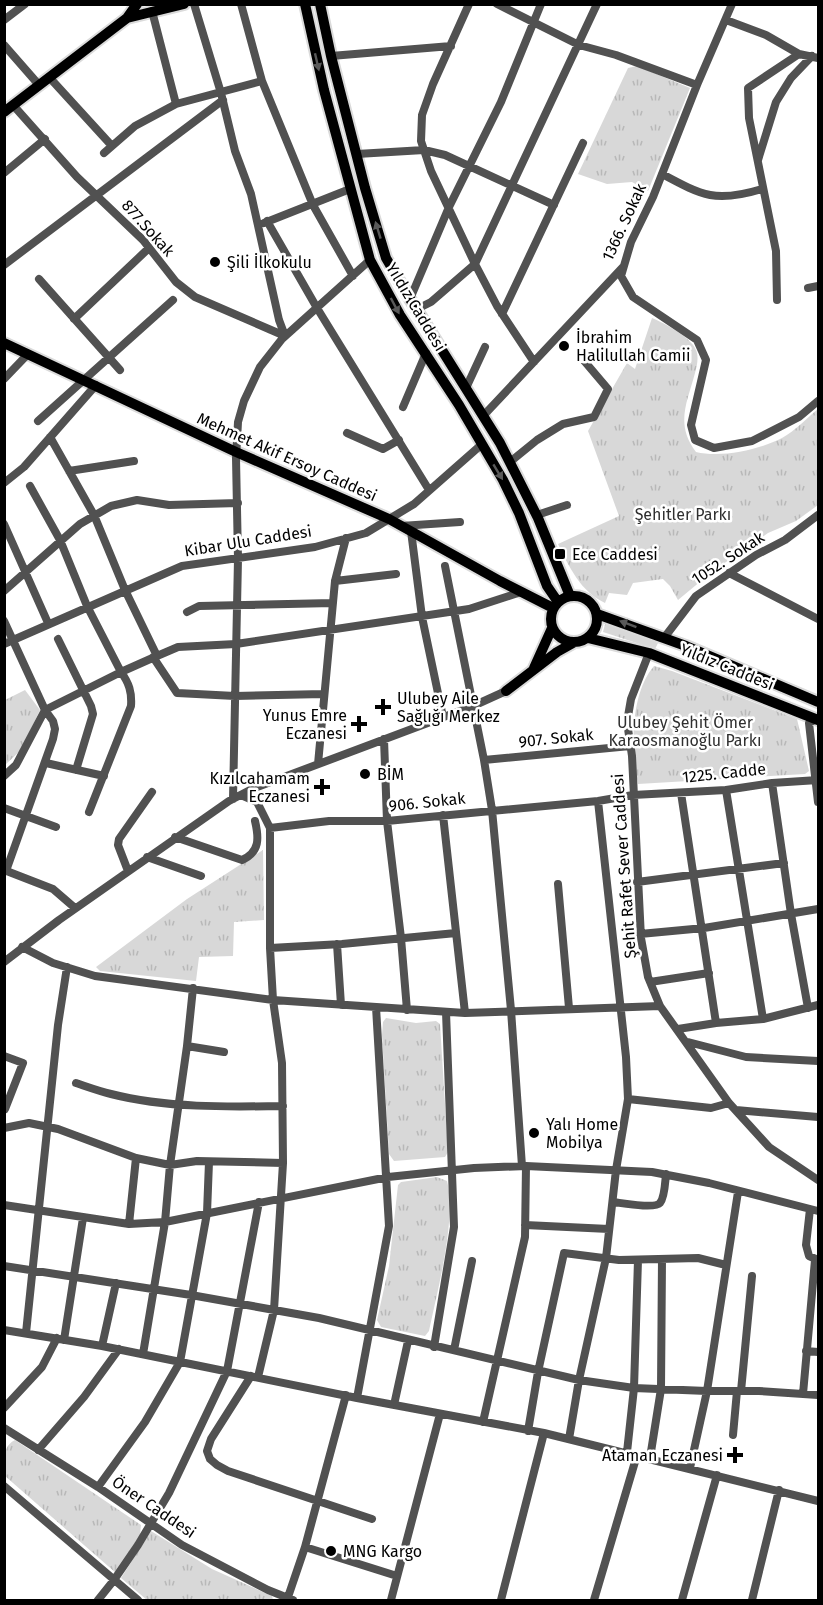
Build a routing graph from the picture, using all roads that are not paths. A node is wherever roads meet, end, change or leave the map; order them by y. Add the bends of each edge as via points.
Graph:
1 (25, 4) edge
2 (137, 4) edge
3 (184, 4) edge
4 (194, 4) edge
5 (241, 4) edge
6 (304, 4) edge
7 (320, 4) edge
8 (469, 4) edge
9 (497, 4) edge
10 (541, 4) edge
11 (597, 4) edge
12 (732, 4) edge
13 (156, 7) edge
14 (127, 18) junction
15 (4, 20) edge
16 (726, 20) junction
17 (534, 23) junction
18 (4, 45) edge
19 (579, 45) junction
20 (451, 46) junction
21 (799, 54) junction
22 (331, 56) junction
23 (815, 57) edge
24 (49, 77) junction
25 (262, 81) junction
26 (39, 85) junction
27 (697, 85) junction
28 (222, 96) junction
29 (176, 104) junction
30 (9, 108) edge
31 (45, 139) junction
32 (583, 143) dead end
33 (112, 146) junction
34 (424, 150) junction
35 (104, 153) dead end
36 (357, 154) junction
37 (757, 163) junction
38 (469, 166) junction
39 (4, 173) edge
40 (662, 174) junction
41 (512, 186) junction
42 (350, 189) junction
43 (762, 189) junction
44 (97, 196) junction
45 (312, 203) junction
46 (554, 205) junction
47 (449, 207) junction
48 (267, 221) junction
49 (258, 225) junction
50 (149, 248) junction
51 (370, 260) junction
52 (475, 264) junction
53 (4, 265) edge
54 (624, 265) junction
55 (353, 276) junction
56 (39, 279) dead end
57 (819, 285) edge
58 (808, 288) dead end
59 (410, 299) junction
60 (173, 300) dead end
61 (777, 300) dead end
62 (317, 308) junction
63 (417, 309) junction
64 (502, 314) junction
65 (74, 319) junction
66 (285, 336) junction
67 (4, 343) edge
68 (485, 347) dead end
69 (426, 353) junction
70 (28, 354) junction
71 (580, 356) dead end
72 (109, 357) junction
73 (534, 362) junction
74 (120, 370) dead end
75 (4, 379) edge
76 (84, 379) junction
77 (96, 385) junction
78 (466, 388) junction
79 (819, 401) edge
80 (402, 407) dead end
81 (484, 415) junction
82 (38, 422) dead end
83 (347, 433) dead end
84 (50, 437) junction
85 (399, 440) junction
86 (481, 445) junction
87 (236, 452) junction
88 (134, 461) dead end
89 (510, 462) junction
90 (69, 471) junction
91 (4, 483) edge
92 (30, 486) dead end
93 (429, 490) junction
94 (238, 503) junction
95 (567, 505) dead end
96 (94, 515) junction
97 (537, 515) junction
98 (819, 515) edge
99 (389, 519) junction
100 (460, 522) dead end
101 (4, 524) edge
102 (406, 528) junction
103 (346, 538) junction
104 (60, 540) junction
105 (238, 559) junction
106 (445, 566) dead end
107 (26, 571) junction
108 (729, 573) junction
109 (396, 574) dead end
110 (335, 581) junction
111 (125, 590) junction
112 (4, 591) edge
113 (521, 592) junction
114 (570, 596) junction
115 (333, 603) junction
116 (237, 605) junction
117 (556, 605) junction
118 (87, 606) junction
119 (187, 612) dead end
120 (453, 612) junction
121 (597, 614) junction
122 (422, 617) junction
123 (819, 619) edge
124 (4, 621) edge
125 (48, 623) junction
126 (552, 628) junction
127 (330, 629) junction
128 (588, 638) junction
129 (664, 638) junction
130 (58, 639) dead end
131 (9, 642) edge
132 (573, 643) junction
133 (236, 644) junction
134 (650, 653) junction
135 (155, 656) junction
136 (533, 671) junction
137 (121, 672) junction
138 (84, 690) junction
139 (506, 691) joint
140 (324, 693) junction
141 (235, 696) junction
142 (819, 702) edge
143 (473, 706) junction
144 (45, 710) junction
145 (443, 717) junction
146 (818, 719) edge
147 (384, 740) junction
148 (630, 746) junction
149 (484, 760) junction
150 (45, 763) junction
151 (318, 764) junction
152 (76, 770) junction
153 (4, 776) edge
154 (104, 776) junction
155 (817, 780) edge
156 (772, 783) junction
157 (726, 790) junction
158 (152, 792) dead end
159 (681, 793) junction
160 (633, 795) junction
161 (237, 797) junction
162 (598, 801) junction
163 (819, 802) edge
164 (4, 808) edge
165 (492, 810) junction
166 (89, 812) dead end
167 (443, 815) junction
168 (26, 816) junction
169 (255, 821) dead end
170 (387, 821) junction
171 (56, 827) dead end
172 (270, 828) junction
173 (175, 837) junction
174 (147, 857) junction
175 (784, 862) junction
176 (5, 870) edge
177 (739, 870) junction
178 (128, 871) junction
179 (201, 876) dead end
180 (693, 876) junction
181 (638, 882) junction
182 (558, 884) dead end
183 (75, 908) junction
184 (819, 909) edge
185 (791, 914) junction
186 (747, 921) junction
187 (701, 928) junction
188 (456, 933) junction
189 (640, 934) junction
190 (401, 938) junction
191 (337, 944) junction
192 (22, 947) junction
193 (270, 948) junction
194 (4, 962) edge
195 (67, 967) junction
196 (709, 973) junction
197 (650, 982) junction
198 (193, 988) junction
199 (273, 999) junction
200 (341, 1005) junction
201 (819, 1005) edge
202 (660, 1006) junction
203 (376, 1007) junction
204 (620, 1007) junction
205 (569, 1008) junction
206 (808, 1008) junction
207 (407, 1010) junction
208 (511, 1010) junction
209 (446, 1012) junction
210 (465, 1013) junction
211 (763, 1019) junction
212 (716, 1023) junction
213 (678, 1029) junction
214 (688, 1042) junction
215 (187, 1046) junction
216 (224, 1052) dead end
217 (4, 1056) edge
218 (819, 1061) edge
219 (76, 1083) dead end
220 (628, 1099) junction
221 (178, 1104) junction
222 (283, 1106) junction
223 (732, 1106) junction
224 (5, 1109) edge
225 (819, 1117) edge
226 (48, 1127) junction
227 (4, 1128) edge
228 (136, 1158) junction
229 (209, 1162) junction
230 (283, 1163) junction
231 (170, 1165) junction
232 (524, 1166) junction
233 (616, 1170) junction
234 (453, 1171) junction
235 (666, 1174) junction
236 (388, 1177) junction
237 (818, 1178) edge
238 (738, 1192) junction
239 (282, 1198) junction
240 (259, 1202) junction
241 (613, 1202) junction
242 (4, 1204) edge
243 (40, 1209) junction
244 (814, 1210) edge
245 (207, 1213) junction
246 (83, 1218) junction
247 (165, 1222) junction
248 (129, 1224) junction
249 (525, 1225) junction
250 (609, 1229) junction
251 (606, 1258) junction
252 (662, 1259) junction
253 (639, 1260) junction
254 (817, 1260) edge
255 (472, 1261) dead end
256 (726, 1265) junction
257 (4, 1266) edge
258 (34, 1270) junction
259 (752, 1276) dead end
260 (73, 1277) junction
261 (116, 1283) junction
262 (153, 1289) junction
263 (191, 1295) junction
264 (240, 1303) junction
265 (274, 1310) junction
266 (370, 1329) junction
267 (4, 1330) edge
268 (26, 1334) junction
269 (60, 1339) junction
270 (408, 1341) junction
271 (102, 1346) junction
272 (434, 1347) junction
273 (119, 1349) junction
274 (454, 1350) junction
275 (806, 1351) junction
276 (819, 1352) edge
277 (143, 1354) junction
278 (496, 1361) junction
279 (180, 1362) junction
280 (227, 1371) junction
281 (538, 1372) junction
282 (255, 1376) junction
283 (579, 1380) junction
284 (634, 1388) junction
285 (661, 1389) junction
286 (707, 1391) junction
287 (739, 1391) junction
288 (803, 1394) junction
289 (346, 1395) junction
290 (819, 1395) edge
291 (357, 1398) junction
292 (394, 1405) junction
293 (4, 1408) edge
294 (440, 1414) junction
295 (483, 1422) junction
296 (4, 1428) edge
297 (528, 1431) junction
298 (544, 1433) junction
299 (733, 1435) dead end
300 (569, 1439) junction
301 (38, 1450) junction
302 (627, 1452) junction
303 (637, 1455) junction
304 (650, 1458) junction
305 (690, 1468) junction
306 (717, 1475) junction
307 (4, 1486) edge
308 (98, 1487) junction
309 (779, 1490) junction
310 (819, 1501) edge
311 (318, 1502) junction
312 (372, 1519) dead end
313 (150, 1523) junction
314 (305, 1546) junction
315 (398, 1576) junction
316 (114, 1580) junction
317 (98, 1600) edge
318 (138, 1600) edge
319 (289, 1600) edge
320 (391, 1600) edge
321 (501, 1600) edge
322 (594, 1600) edge
323 (682, 1600) edge
324 (752, 1600) edge

1 - 15 street
2 - 14 main road
3 - 13 main road
4 - 28 street
5 - 25 street
6 -> 42 main road, Yıldız Caddesi
7 - 22 main road, Yıldız Caddesi
8 - 20 street
9 - 17 street
10 - 17 street
11 - 19 street
12 - 16 street, 1366. Sokak
13 - 14 main road
13 - 29 street
14 - 24 main road
16 - 21 street via 766,35
16 - 27 street, 1366. Sokak
17 - 19 street
17 - 38 street
18 - 26 street
19 - 27 street
19 - 41 street
20 - 22 street
20 - 34 street via 422,115
21 - 23 street
21 - 37 street via 748,88
22 - 36 main road, Yıldız Caddesi
23 - 37 street via 791,78 776,102
24 - 26 main road
24 - 33 street
25 - 28 street
25 - 45 street
26 - 30 main road
27 - 40 street, 1366. Sokak
28 - 29 street
28 - 44 street
28 - 49 street
29 - 33 street via 135,126
30 - 31 street, 877.Sokak
31 - 39 street
31 - 44 street, 877.Sokak
32 - 46 street
33 - 35 street
34 - 36 street
34 - 38 street
34 - 47 street
59 -> 36 main road, Yıldız Caddesi via 386,258
37 - 43 street
38 - 41 street
38 - 47 street
40 - 43 street via 695,192 717,198
40 - 54 street, 1366. Sokak
41 - 46 street
41 - 52 street
42 - 45 street
42 - 51 main road, Yıldız Caddesi
43 - 61 street via 776,251
44 - 50 street, 877.Sokak
44 - 53 street
45 - 48 street
45 - 55 street
46 - 64 street
47 - 52 street
47 - 59 street
48 - 49 street
48 - 62 street
49 - 66 street
50 - 65 street
50 - 66 street, 877.Sokak via 176,282 195,297
51 - 55 street
51 -> 69 main road, Yıldız Caddesi
52 - 63 street via 431,302
52 - 64 street
54 - 73 street, 1366. Sokak
54 - 79 street via 621,276 633,297 697,340 706,360 691,425 695,440 714,448 752,441 799,417
55 - 62 street
56 - 65 street
57 - 58 street
59 - 63 main road, Yıldız Caddesi
60 - 72 street
62 - 66 street
62 - 85 street
63 - 78 main road, Yıldız Caddesi
64 - 73 street
65 - 72 street
66 - 87 street via 260,367 244,401
67 - 70 main road, Mehmet Akif Ersoy Caddesi
68 - 78 street
69 - 80 street
69 - 86 main road, Yıldız Caddesi
70 - 75 street
70 - 76 main road, Mehmet Akif Ersoy Caddesi
71 - 89 street via 608,388 594,417 563,424
72 - 74 street
72 - 76 street
73 - 81 street, 1366. Sokak
76 - 77 main road, Mehmet Akif Ersoy Caddesi
76 - 82 street
77 - 84 street
77 - 87 main road, Mehmet Akif Ersoy Caddesi
78 - 81 main road, Yıldız Caddesi
81 - 89 main road, Yıldız Caddesi
83 - 85 street via 383,448
84 - 90 street
84 - 91 street
85 - 93 street
86 - 93 street, Kibar Ulu Caddesi
86 -> 117 main road, Yıldız Caddesi via 519,513
87 - 94 street
87 - 99 main road, Mehmet Akif Ersoy Caddesi
88 - 90 street
89 - 97 main road, Yıldız Caddesi
90 - 96 street
92 - 104 street
93 - 99 street, Kibar Ulu Caddesi
94 - 96 street via 169,505 137,500
94 - 105 street
95 - 97 street
96 - 104 street
96 - 111 street
97 - 114 main road, Yıldız Caddesi
98 - 108 street, 1052. Sokak
99 - 102 main road, Mehmet Akif Ersoy Caddesi
99 - 103 street, Kibar Ulu Caddesi via 366,533
100 - 102 street
101 - 107 street
102 - 113 main road, Mehmet Akif Ersoy Caddesi
102 - 122 street
103 - 105 street, Kibar Ulu Caddesi
103 - 110 street
104 - 107 street
104 - 118 street
105 - 111 street, Kibar Ulu Caddesi via 182,566
105 - 116 street
106 - 120 street
107 - 112 street
107 - 125 street
108 - 123 street
108 - 129 street, 1052. Sokak via 696,596
109 - 110 street
110 - 115 street
111 - 118 street, Kibar Ulu Caddesi
111 - 135 street
113 - 117 main road, Mehmet Akif Ersoy Caddesi
113 - 120 street
114 - 117 main road
114 - 121 main road, Yıldız Caddesi via 590,602
115 - 116 street
115 - 127 street
116 - 119 street via 199,606
116 - 133 street
117 - 126 main road via 551,614
118 - 125 street, Kibar Ulu Caddesi
118 - 137 street
120 - 122 street
120 - 143 street
121 - 128 main road via 596,627
129 -> 121 main road, Yıldız Caddesi
122 - 127 street
122 - 145 street
124 - 131 street
125 - 131 street, Kibar Ulu Caddesi
126 - 132 main road via 560,638
126 - 136 main road
127 - 133 street
127 - 140 street
128 - 132 main road
128 - 134 main road, Yıldız Caddesi
129 - 142 main road, Yıldız Caddesi
130 - 138 street
131 - 144 street
132 - 136 main road
133 - 135 street via 178,647
133 - 141 street
134 - 146 main road, Yıldız Caddesi
134 - 148 street, Şehit Rafet Sever Caddesi via 631,699 627,722
135 - 137 street
135 - 141 street via 177,693
136 - 139 main road
137 - 138 street
137 - 154 street via 132,694 132,706
138 - 144 street
138 - 152 street via 93,714
139 - 143 street
140 - 141 street
140 - 151 street
141 - 161 street
143 - 145 street
143 - 149 street
144 - 150 street via 55,729
144 - 153 street via 16,765
145 - 147 street
146 - 155 street via 809,723
147 - 151 street
147 - 170 street
148 - 149 street, 907. Sokak
148 - 160 street, Şehit Rafet Sever Caddesi
149 - 165 street
150 - 152 street
150 - 168 street
151 - 161 street
152 - 154 street
154 - 166 street
155 - 156 street, 1225. Cadde
155 - 163 street
156 - 157 street, 1225. Cadde
156 - 175 street
157 - 159 street, 1225. Cadde
157 - 177 street
158 - 178 street via 119,839
159 - 160 street, 1225. Cadde
159 - 180 street
160 - 162 street, 906. Sokak
160 - 181 street, Şehit Rafet Sever Caddesi
161 - 172 street via 257,802
161 - 173 street
162 - 165 street, 906. Sokak
162 - 204 street
164 - 168 street
165 - 167 street, 906. Sokak
165 - 208 street
167 - 170 street, 906. Sokak
167 - 188 street
168 - 171 street
168 - 176 street
169 - 173 street via 257,846 242,860
170 - 172 street, 906. Sokak via 329,821
170 - 190 street
172 - 193 street
173 - 174 street
174 - 178 street
174 - 179 street
175 - 177 street
175 - 185 street
176 - 183 street via 53,889
177 - 180 street
177 - 186 street
178 - 183 street
180 - 181 street
180 - 187 street
181 - 189 street, Şehit Rafet Sever Caddesi
182 - 205 street
183 - 192 street
184 - 185 street
185 - 186 street
185 - 206 street
186 - 187 street
186 - 211 street
187 - 189 street
187 - 196 street
188 - 190 street
188 - 210 street
189 - 197 street, Şehit Rafet Sever Caddesi
190 - 191 street
190 - 207 street
191 - 193 street
191 - 200 street
192 - 194 street
192 - 195 street
193 - 199 street
195 - 198 street via 95,976
195 - 226 street
196 - 197 street
196 - 212 street
197 - 202 street, Şehit Rafet Sever Caddesi
198 - 199 street
198 - 215 street
199 - 200 street
199 - 222 street via 282,1063
200 - 203 street
201 - 206 street
202 - 204 street
202 - 213 street, Şehit Rafet Sever Caddesi
203 - 207 street
203 - 236 street
204 - 205 street
204 - 220 street
205 - 208 street
206 - 211 street
207 - 209 street
208 - 210 street
208 - 232 street
209 - 210 street
209 - 234 street
211 - 212 street
212 - 213 street
213 - 214 street, Şehit Rafet Sever Caddesi
214 - 218 street via 746,1057
214 - 223 street, Şehit Rafet Sever Caddesi
215 - 216 street
215 - 221 street
217 - 224 street via 23,1063
219 - 221 street via 111,1094
220 - 223 street via 711,1108
220 - 233 street
221 - 222 street
221 - 231 street
222 - 230 street
223 - 225 street
223 - 237 street, Şehit Rafet Sever Caddesi via 769,1147
226 - 227 street via 29,1123
226 - 228 street
226 - 243 street
228 - 231 street
228 - 248 street
229 - 230 street
229 - 231 street
229 - 245 street
230 - 239 street
231 - 247 street
232 - 233 street
232 - 234 street
232 - 249 street
233 - 235 street
233 - 241 street
234 - 236 street
234 - 272 street via 454,1227
235 - 238 street
235 - 241 street via 662,1200 656,1205
236 - 239 street
236 - 266 street via 389,1226
238 - 244 street
238 - 256 street
239 - 240 street
239 - 265 street
240 - 245 street
240 - 264 street
241 - 250 street
242 - 243 street
243 - 246 street
243 - 258 street
244 - 254 street via 806,1250
245 - 247 street
245 - 263 street
246 - 248 street
246 - 260 street
247 - 248 street
247 - 262 street
249 - 250 street
249 - 278 street
250 - 251 street
251 - 253 street
251 - 281 street via 564,1253
251 - 283 street
252 - 253 street
252 - 256 street via 698,1258
252 - 285 street
253 - 284 street
254 - 275 street
255 - 274 street
256 - 286 street
257 - 258 street
258 - 260 street
258 - 268 street
259 - 287 street
260 - 261 street
260 - 269 street
261 - 262 street
261 - 271 street
262 - 263 street
262 - 277 street
263 - 264 street
263 - 279 street
264 - 265 street
264 - 280 street
265 - 266 street
265 - 282 street
266 - 270 street
266 - 291 street
267 - 268 street
268 - 269 street
269 - 271 street
269 - 293 street via 42,1367
270 - 272 street
270 - 292 street
271 - 273 street
272 - 274 street
273 - 277 street
273 - 301 street
274 - 278 street
275 - 276 street
275 - 288 street
277 - 279 street
278 - 281 street
278 - 295 street
279 - 280 street
279 - 308 street via 145,1422
280 - 282 street
280 - 313 street via 169,1493
281 - 283 street
281 - 297 street
282 - 289 street
282 - 311 street via 211,1439 207,1451 210,1459 228,1471
283 - 284 street
283 - 300 street
284 - 285 street
284 - 302 street
285 - 286 street
285 - 304 street
286 - 287 street
286 - 305 street
287 - 288 street
287 - 299 street
288 - 290 street
289 - 291 street
289 - 311 street
291 - 292 street
292 - 294 street
294 - 295 street
294 - 315 street
295 - 297 street
296 - 301 street, Öner Caddesi
297 - 298 street
298 - 300 street
298 - 321 street
300 - 302 street
301 - 308 street, Öner Caddesi
302 - 303 street
303 - 304 street
303 - 322 street
304 - 305 street
305 - 306 street
306 - 309 street
306 - 323 street
307 - 316 street
308 - 313 street, Öner Caddesi
309 - 310 street
309 - 324 street
311 - 312 street
311 - 314 street
313 - 316 street
313 - 319 street, Öner Caddesi via 182,1545
314 - 315 street
314 - 319 street
315 - 320 street
316 - 317 street
316 - 318 street

